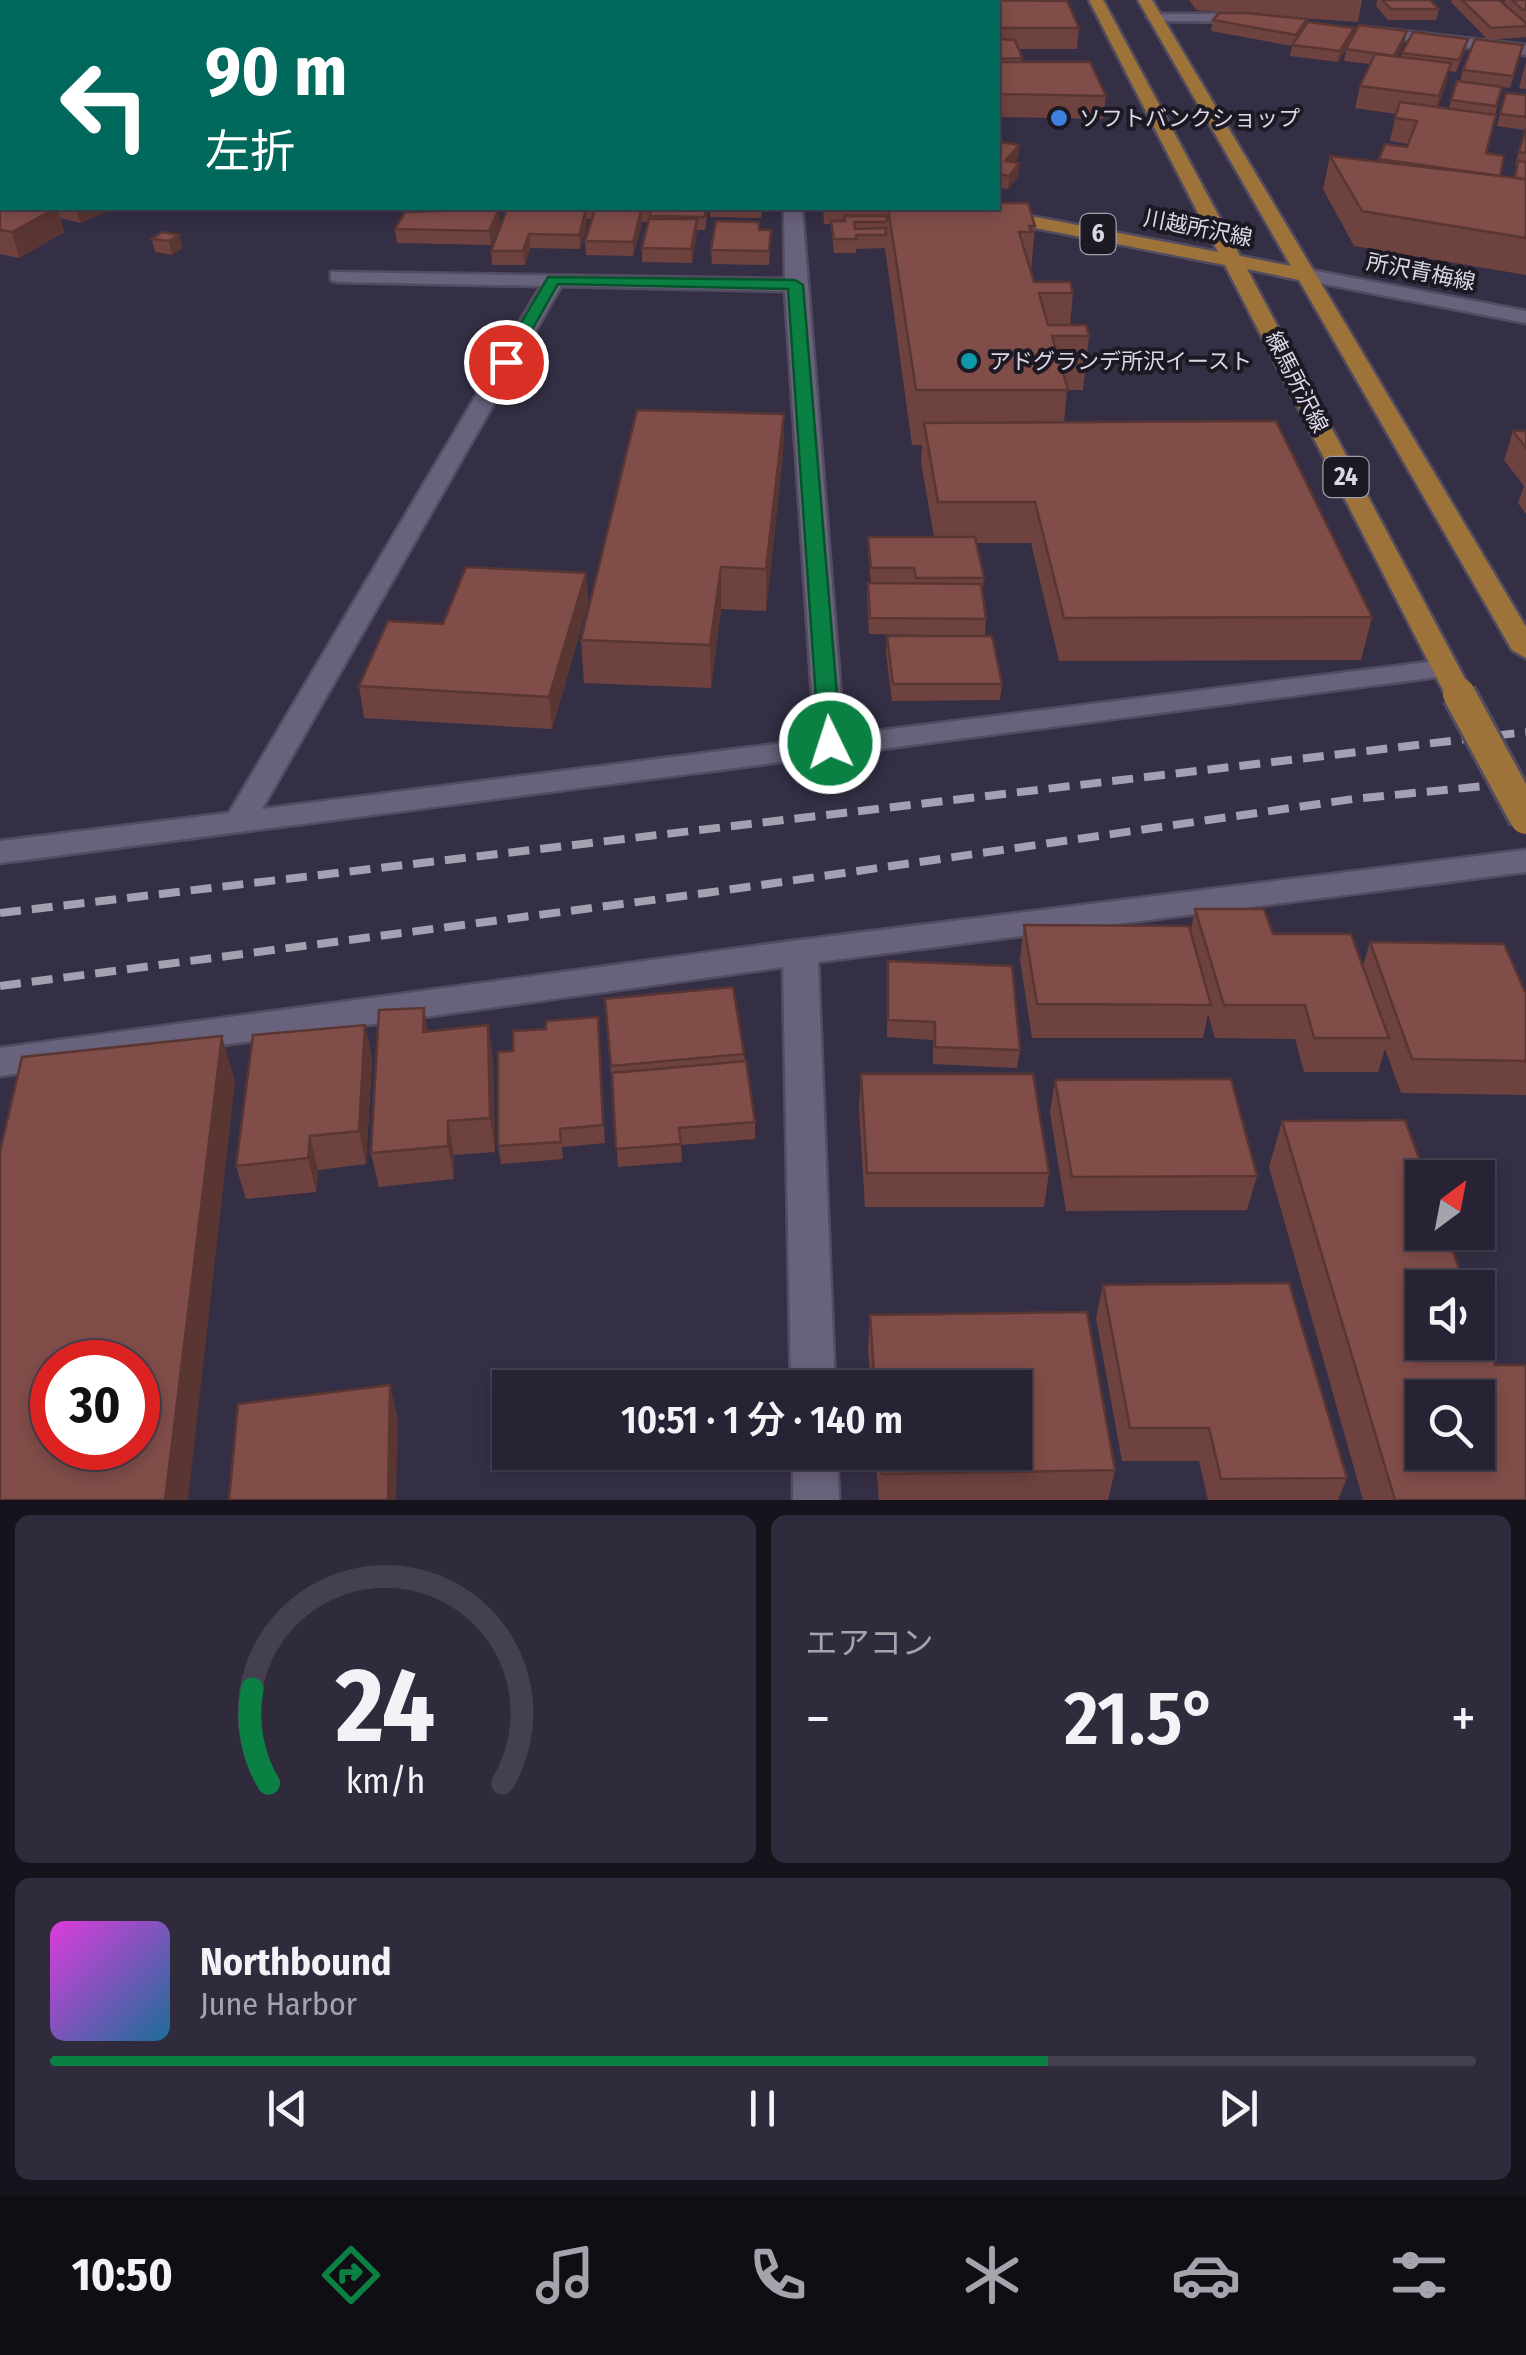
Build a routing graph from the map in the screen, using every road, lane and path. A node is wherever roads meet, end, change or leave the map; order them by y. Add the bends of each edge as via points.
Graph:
1 (1096, 0) edge
2 (1150, 8) edge
3 (1282, 22) edge
4 (1358, 30) edge
5 (1526, 50) edge
6 (794, 210) edge
7 (973, 210) edge
8 (1234, 260) junction
9 (1306, 275) junction
10 (338, 276) dead end
11 (554, 280) junction
12 (795, 285) junction
13 (1526, 317) edge
14 (1526, 650) edge
15 (1452, 681) junction
16 (830, 743) junction
17 (1526, 818) edge
18 (240, 822) junction
19 (0, 852) edge
20 (1526, 860) edge
21 (800, 952) junction
22 (0, 1062) edge
23 (812, 1370) edge
24 (815, 1470) edge
25 (816, 1500) edge

1 - 8 main road, 練馬所沢線 / 24
2 - 3 street
2 - 9 main road, 24
4 - 5 street
6 - 12 street
7 - 8 main road, 川越所沢線 / 6
8 - 9 main road, 川越所沢線 / 6
8 - 15 main road, 練馬所沢線 / 24
9 - 13 street, 所沢青梅線
9 - 14 main road, 24
10 - 11 street
11 - 12 street
11 - 18 street
12 - 16 street
15 - 16 street
15 - 17 main road, 練馬所沢線 / 24, bridge
16 - 18 street
18 - 19 street
20 - 21 street
21 - 22 street
21 - 23 street
24 - 25 street

